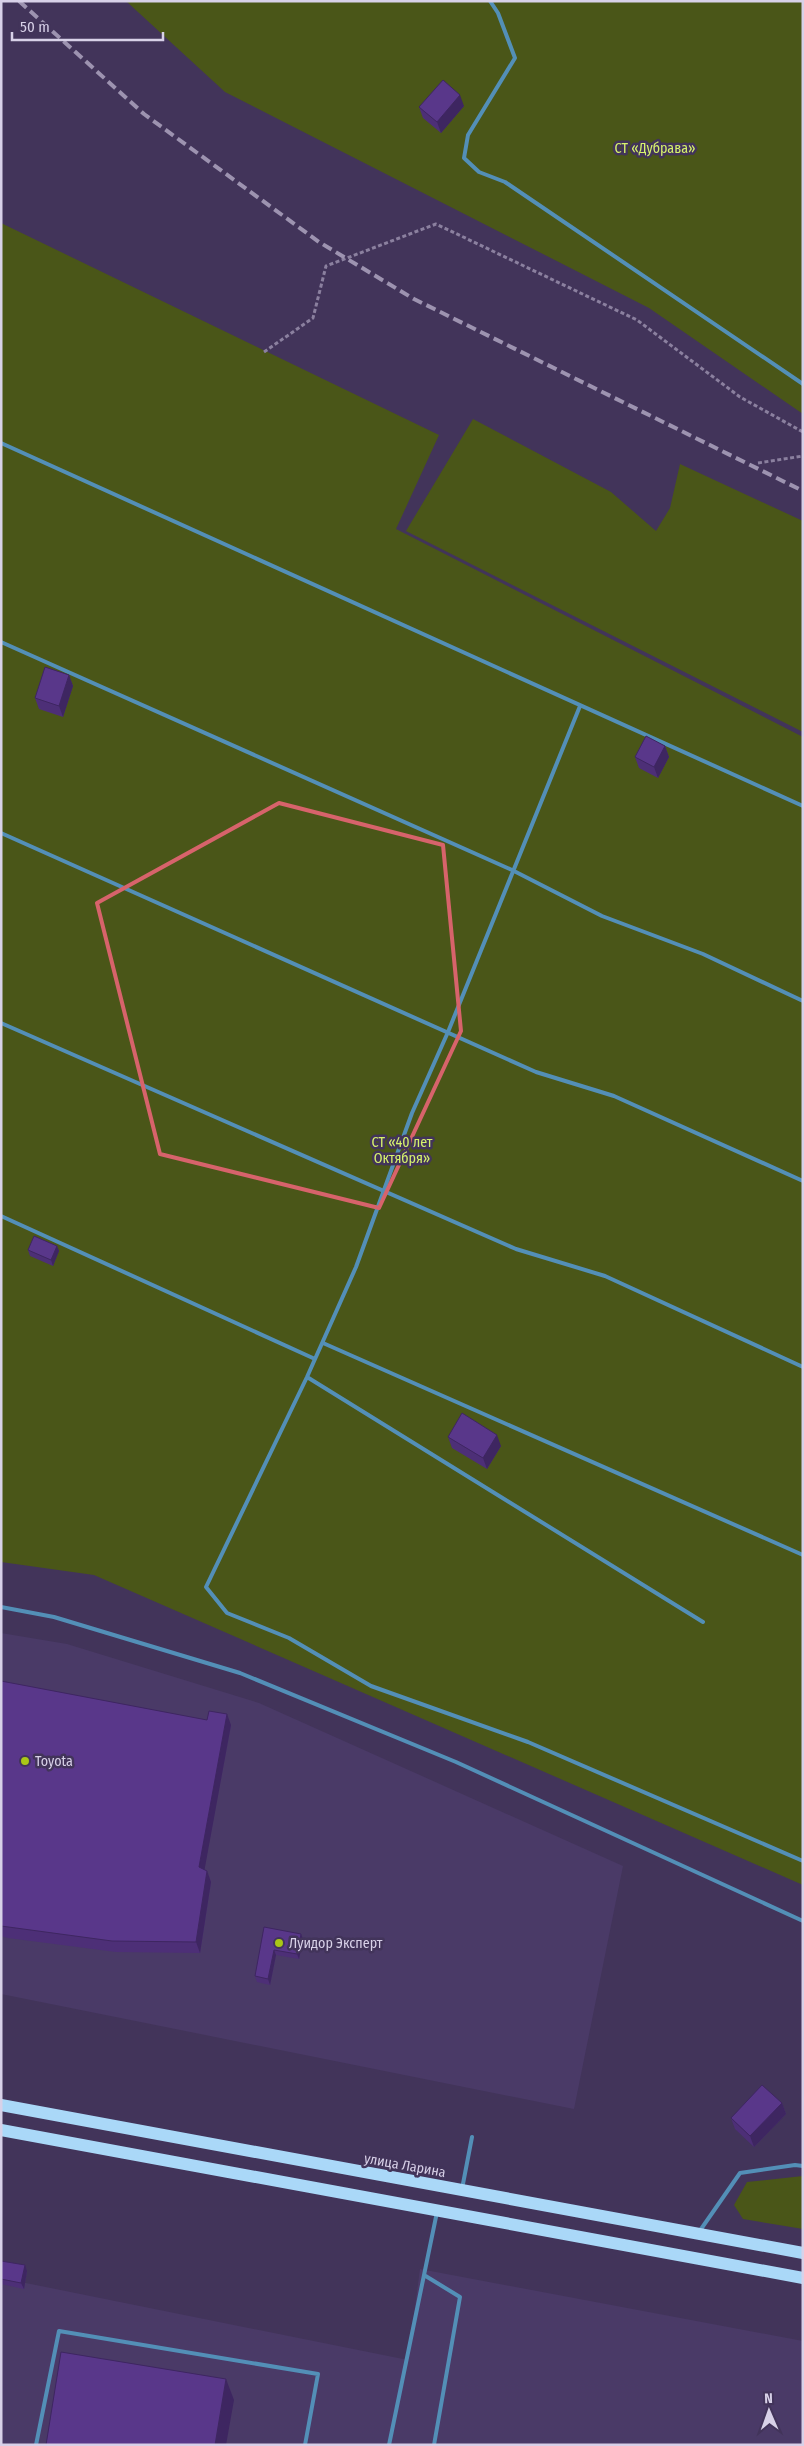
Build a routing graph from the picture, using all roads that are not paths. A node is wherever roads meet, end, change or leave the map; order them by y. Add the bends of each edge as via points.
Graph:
1 (490, 1) edge
2 (803, 384) edge
3 (1, 443) edge
4 (1, 642) edge
5 (580, 706) junction
6 (803, 806) edge
7 (1, 833) edge
8 (512, 870) junction
9 (803, 1001) edge
10 (1, 1023) edge
11 (448, 1032) junction
12 (803, 1181) edge
13 (385, 1191) junction
14 (1, 1216) edge
15 (323, 1343) junction
16 (315, 1359) junction
17 (803, 1367) edge
18 (307, 1378) junction
19 (803, 1555) edge
20 (1, 1606) edge
21 (703, 1622) dead end
22 (803, 1861) edge
23 (803, 1921) edge
24 (1, 2104) edge
25 (1, 2130) edge
26 (472, 2137) dead end
27 (803, 2166) edge
28 (462, 2190) junction
29 (437, 2210) junction
30 (698, 2233) junction
31 (803, 2253) edge
32 (424, 2275) junction
33 (803, 2278) edge
34 (36, 2445) edge
35 (305, 2445) edge
36 (390, 2445) edge
37 (434, 2445) edge

1 - 2 lane via 498,13 515,58 468,135 464,158 479,172 505,182
3 - 5 lane
4 - 8 lane
5 - 6 lane
5 - 8 lane
7 - 11 lane
8 - 9 lane via 602,916 703,954
8 - 11 lane
10 - 13 lane
11 - 12 lane via 536,1072 614,1096
11 - 13 lane via 412,1113
13 - 15 lane
13 - 17 lane via 516,1249 604,1276
14 - 16 lane
15 - 16 lane
15 - 19 lane
16 - 18 lane
18 - 21 lane
18 - 22 lane via 206,1587 228,1613 289,1638 371,1686 528,1742
20 - 23 lane via 54,1617 240,1673 456,1762
24 - 28 main road, улица Ларина
25 - 29 main road
26 - 28 lane
27 - 30 lane via 795,2164 740,2172
28 - 30 main road, улица Ларина
29 - 32 lane
29 - 33 main road
30 - 31 main road, улица Ларина
32 - 36 lane
32 - 37 lane via 460,2297
34 - 35 lane via 59,2332 318,2374

